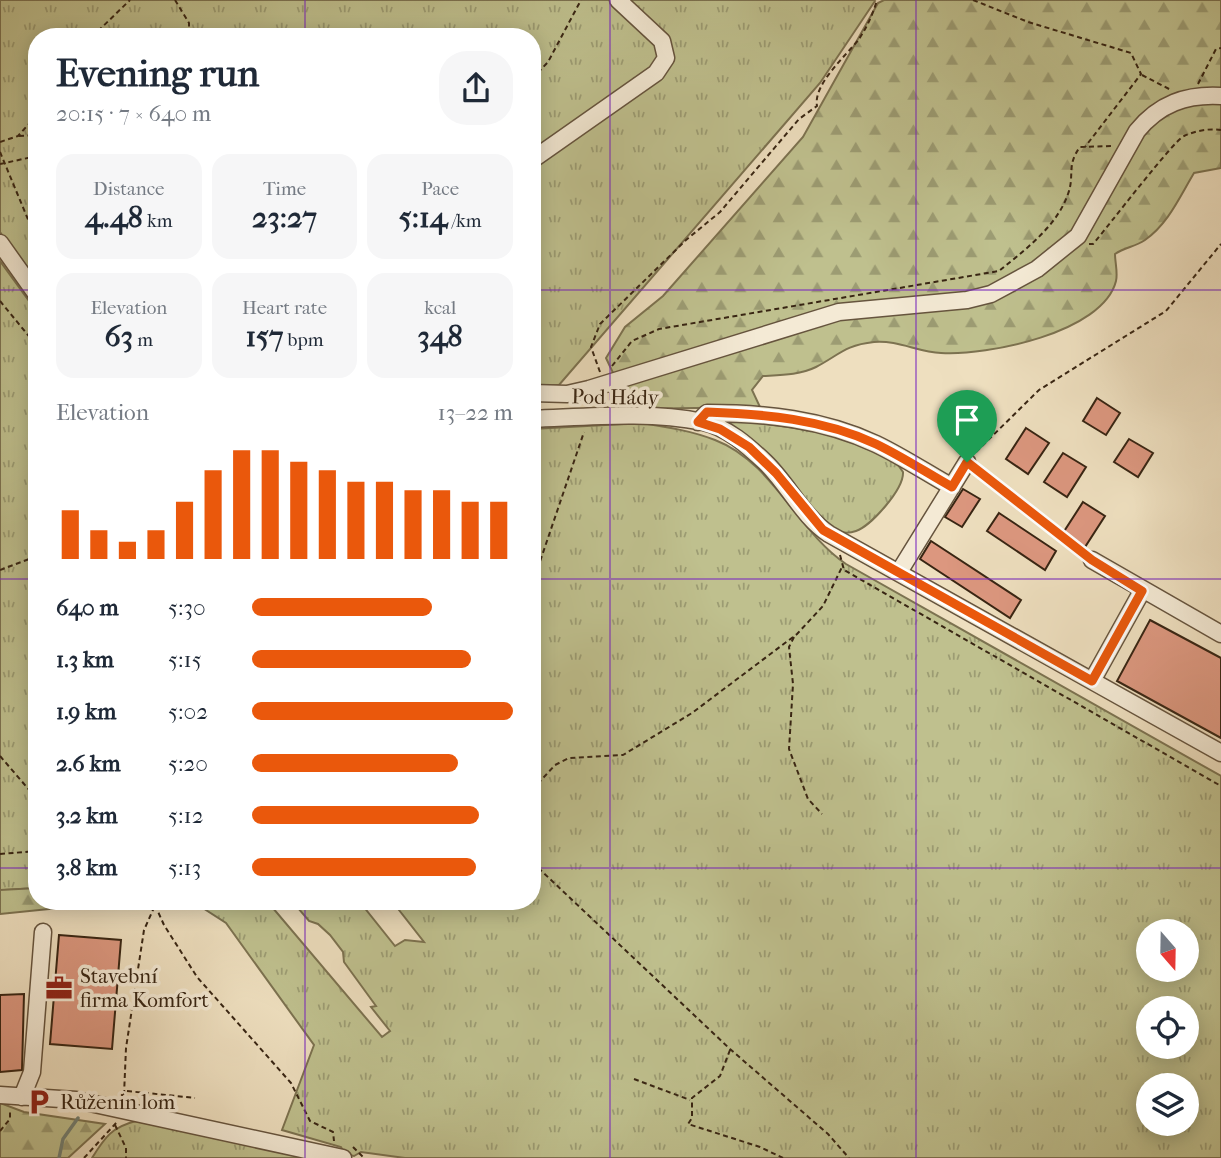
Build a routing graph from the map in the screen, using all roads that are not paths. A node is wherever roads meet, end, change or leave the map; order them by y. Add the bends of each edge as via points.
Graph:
1 (618, 0) edge
2 (1221, 96) edge
3 (541, 154) edge
4 (0, 243) edge
5 (28, 282) edge
6 (541, 393) edge
7 (541, 419) edge
8 (698, 422) junction
9 (967, 462) road end
10 (952, 487) junction
11 (1092, 560) road end
12 (900, 572) junction
13 (1142, 591) junction
14 (1221, 634) edge
15 (1092, 681) junction
16 (1221, 753) edge
17 (43, 932) dead end
18 (13, 1096) edge
19 (339, 1154) edge

1 - 3 street via 662,41 666,58 656,72
2 - 6 street via 1171,102 1149,117 1078,236 1037,270 991,294 839,312 568,394
4 - 5 street
7 - 8 street, Pod Hády via 646,417
8 - 10 street, Pod Hády via 707,412 766,415 827,426 874,443
8 - 12 street, Pod Hády via 749,447 818,526
9 - 10 street
10 - 12 street
11 - 13 street
12 - 15 street, Pod Hády
13 - 14 street
13 - 15 street
15 - 16 street, Pod Hády
17 - 18 street via 32,1072
18 - 19 street via 76,1100 117,1117

